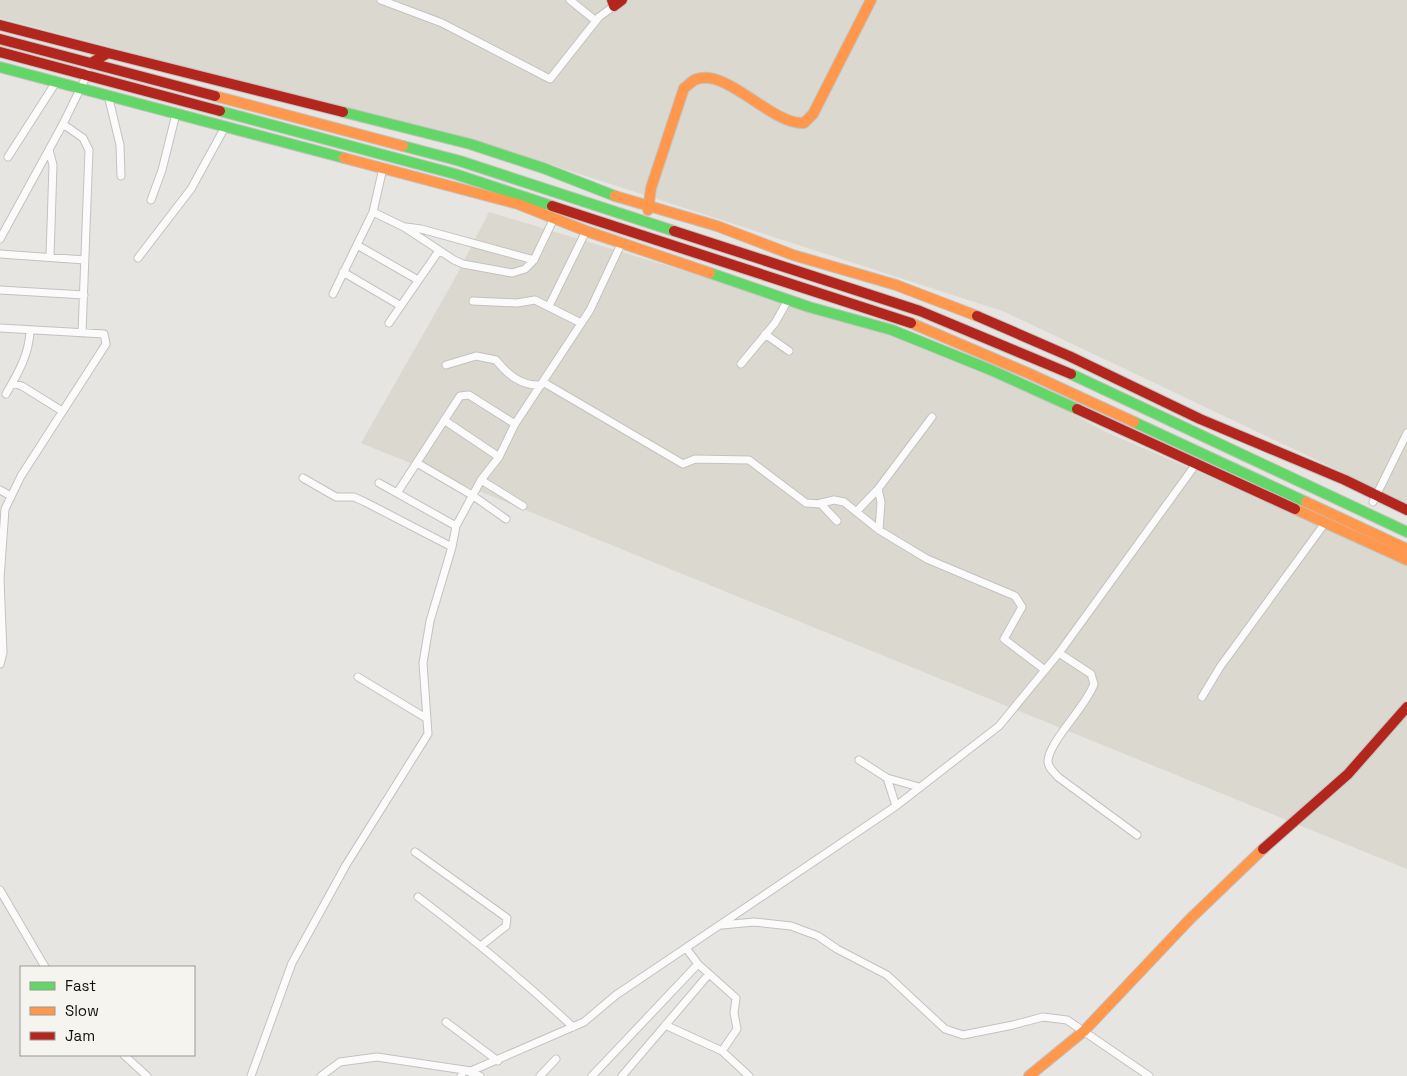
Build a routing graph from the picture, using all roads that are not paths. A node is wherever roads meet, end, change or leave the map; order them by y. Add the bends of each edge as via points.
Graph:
1 (381, 0) edge
2 (570, 0) edge
3 (870, 0) edge
4 (616, 2) edge
5 (596, 21) junction
6 (0, 25) edge
7 (0, 39) edge
8 (0, 52) edge
9 (108, 53) junction
10 (91, 63) junction
11 (0, 68) edge
12 (87, 76) junction
13 (56, 82) junction
14 (81, 88) junction
15 (108, 95) junction
16 (176, 114) junction
17 (63, 124) junction
18 (225, 127) junction
19 (49, 150) junction
20 (8, 157) dead end
21 (383, 168) junction
22 (120, 176) dead end
23 (150, 200) dead end
24 (647, 208) junction
25 (373, 212) junction
26 (554, 218) junction
27 (404, 227) junction
28 (586, 230) junction
29 (0, 238) edge
30 (622, 242) junction
31 (357, 245) junction
32 (438, 252) junction
33 (0, 254) edge
34 (50, 257) junction
35 (138, 258) dead end
36 (85, 260) junction
37 (534, 260) junction
38 (344, 272) junction
39 (418, 280) junction
40 (0, 290) edge
41 (332, 294) dead end
42 (84, 295) junction
43 (788, 300) junction
44 (473, 301) dead end
45 (401, 306) junction
46 (549, 306) junction
47 (389, 323) dead end
48 (582, 323) junction
49 (0, 328) edge
50 (30, 331) junction
51 (82, 333) junction
52 (765, 334) junction
53 (789, 351) dead end
54 (741, 364) dead end
55 (446, 365) dead end
56 (542, 383) junction
57 (12, 384) junction
58 (6, 394) dead end
59 (1164, 402) junction
60 (62, 411) junction
61 (1158, 415) junction
62 (932, 417) dead end
63 (444, 420) junction
64 (515, 424) junction
65 (1407, 433) edge
66 (498, 456) junction
67 (417, 463) junction
68 (1196, 464) junction
69 (303, 478) dead end
70 (481, 480) junction
71 (379, 483) dead end
72 (878, 489) junction
73 (0, 490) edge
74 (397, 493) junction
75 (11, 496) junction
76 (472, 496) junction
77 (1374, 498) junction
78 (817, 504) junction
79 (523, 506) dead end
80 (1407, 510) edge
81 (857, 511) junction
82 (506, 519) dead end
83 (837, 521) dead end
84 (1325, 523) junction
85 (456, 526) junction
86 (879, 530) junction
87 (1407, 532) edge
88 (452, 547) junction
89 (1407, 549) edge
90 (1407, 560) edge
91 (1059, 653) junction
92 (0, 664) edge
93 (1045, 670) junction
94 (358, 677) dead end
95 (1202, 697) dead end
96 (1407, 707) edge
97 (426, 718) junction
98 (859, 760) dead end
99 (886, 778) junction
100 (919, 788) junction
101 (896, 806) junction
102 (1137, 835) dead end
103 (415, 852) dead end
104 (0, 890) edge
105 (418, 897) dead end
106 (719, 926) junction
107 (482, 945) junction
108 (686, 948) junction
109 (698, 964) junction
110 (44, 966) edge
111 (709, 974) junction
112 (446, 1022) dead end
113 (665, 1025) junction
114 (573, 1027) junction
115 (1084, 1031) junction
116 (722, 1051) junction
117 (125, 1056) edge
118 (556, 1059) dead end
119 (498, 1061) junction
120 (463, 1073) edge
121 (148, 1076) edge
122 (251, 1076) edge
123 (321, 1076) edge
124 (480, 1076) edge
125 (540, 1076) edge
126 (592, 1076) edge
127 (622, 1076) edge
128 (749, 1076) edge
129 (1029, 1076) edge
130 (1149, 1076) edge

1 - 5 street via 442,23 550,79
2 - 5 street
3 - 24 main road via 806,122 790,122 712,79 697,79 684,88
4 - 5 street
6 - 9 main road
7 - 10 main road
8 - 12 main road
9 - 10 main road
9 - 24 main road via 470,144
10 - 12 street
10 - 61 main road via 460,161 669,228 920,311 1037,358
11 - 13 main road
12 - 14 street
12 - 89 main road via 455,174 913,324 1030,374
13 - 14 main road
13 - 20 street
14 - 15 main road
14 - 17 street
15 - 16 main road
15 - 22 street via 120,144
16 - 18 main road
16 - 23 street via 162,170
17 - 19 street
17 - 36 street via 83,138 89,150
18 - 21 main road
18 - 35 street via 191,189
19 - 29 street
19 - 34 street via 53,165
21 - 25 street
21 - 26 main road via 518,204
24 - 59 main road via 716,226 793,255 922,294 1069,356
25 - 27 street
25 - 31 street
26 - 28 main road
26 - 37 street
27 - 32 street
27 - 37 street
28 - 30 main road
28 - 46 street
30 - 43 main road via 636,243
30 - 48 street
31 - 38 street
31 - 39 street
32 - 37 street via 463,264 512,272 525,269
32 - 39 street
33 - 34 street
34 - 36 street
36 - 42 street
38 - 41 street
38 - 45 street
39 - 45 street
40 - 42 street
42 - 51 street
43 - 52 street
43 - 68 main road via 892,330 982,366
44 - 46 street via 517,303 535,300
45 - 47 street
46 - 48 street
48 - 56 street
49 - 50 street
50 - 51 street
50 - 57 street via 30,345
51 - 60 street via 104,334 106,344
52 - 53 street
52 - 54 street
55 - 56 street via 476,356 496,360 527,386
56 - 64 street
56 - 78 street via 683,464 695,459 749,460 806,503
57 - 58 street
57 - 60 street via 22,386
59 - 61 main road
59 - 77 main road
60 - 75 street
61 - 87 main road
62 - 72 street
63 - 64 street via 460,396 469,395
63 - 66 street
63 - 67 street
64 - 66 street
65 - 77 street
66 - 70 street
67 - 74 street
67 - 76 street
68 - 84 main road
68 - 91 street
69 - 88 street via 336,497 354,497 366,502
70 - 76 street
70 - 79 street
71 - 74 street
72 - 81 street
72 - 86 street
73 - 75 street
74 - 85 street
75 - 92 street via 5,509 1,569 3,653
76 - 82 street
76 - 85 street
77 - 80 main road
78 - 81 street via 839,501
78 - 83 street via 821,504
81 - 86 street
84 - 90 main road via 1356,534
84 - 95 street via 1220,667
85 - 88 street
86 - 93 street via 927,559 1014,596 1022,607 1004,639
88 - 97 street via 430,621 423,663
91 - 93 street
91 - 102 street via 1090,674 1094,684 1088,698 1054,746 1049,765 1058,776
93 - 100 street via 999,726
94 - 97 street
96 - 115 main road via 1348,774 1190,918
97 - 122 street via 428,734 346,865 292,963
98 - 99 street
99 - 100 street
99 - 101 street
100 - 101 street
101 - 106 street
103 - 107 street via 507,918 506,926
104 - 110 street
105 - 107 street
106 - 108 street
106 - 115 street via 754,922 791,926 818,936 887,975 945,1029 963,1034 1042,1016 1067,1020
107 - 114 street
108 - 109 street
108 - 114 street
109 - 111 street
109 - 126 street
111 - 113 street
111 - 116 street via 736,998 737,1029
112 - 119 street
113 - 116 street
113 - 127 street
114 - 119 street
115 - 129 main road
115 - 130 street
116 - 128 street
117 - 121 street
118 - 125 street
119 - 120 street
120 - 123 street via 377,1057 340,1062
120 - 124 street

